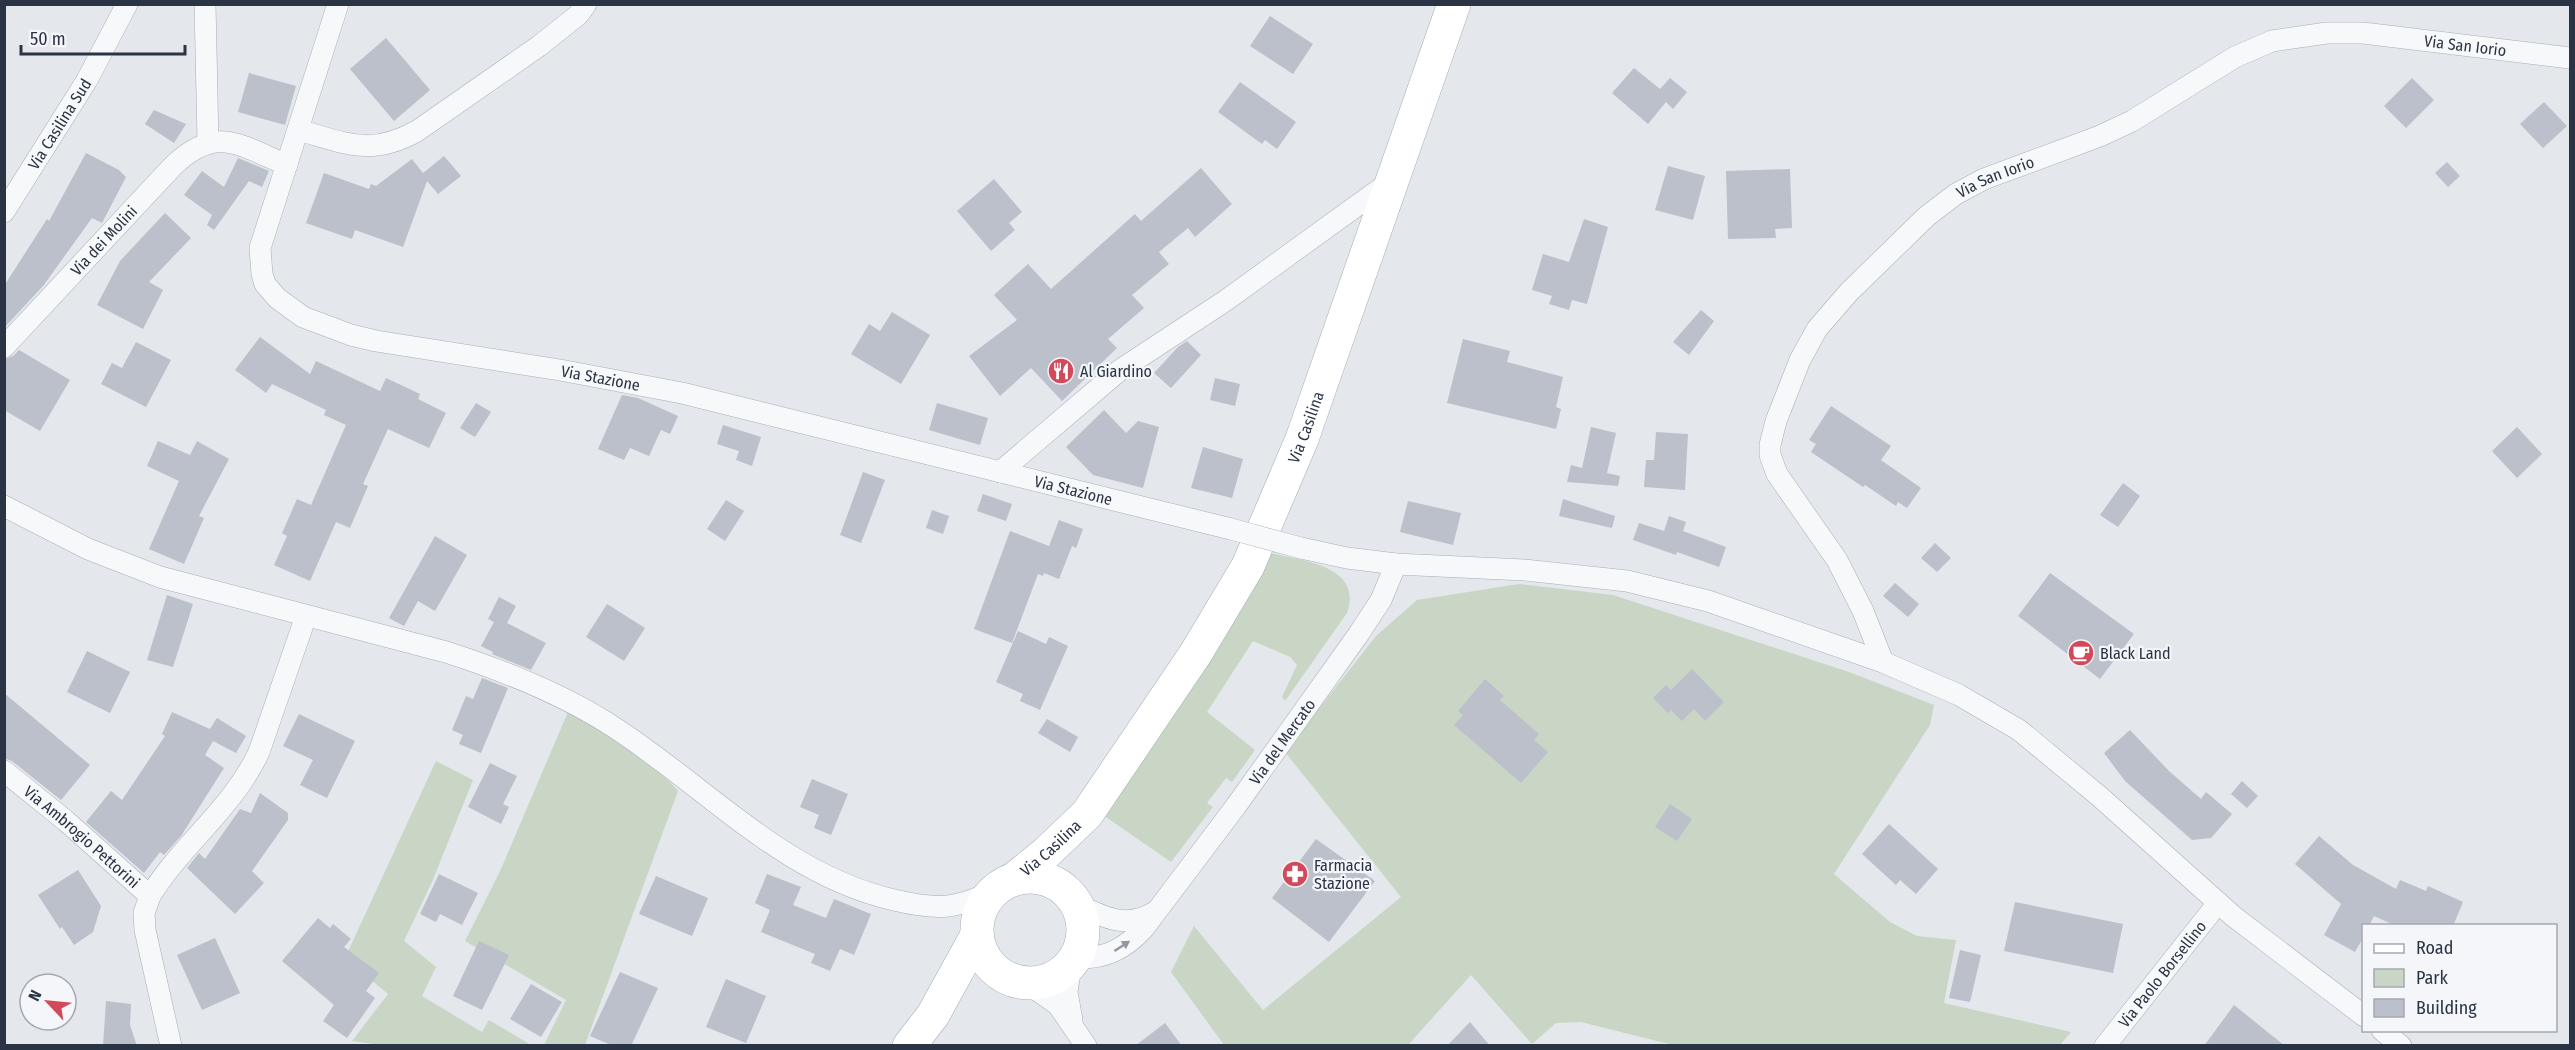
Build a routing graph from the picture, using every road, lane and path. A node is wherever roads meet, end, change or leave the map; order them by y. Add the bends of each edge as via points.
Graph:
1 (127, 4) edge
2 (205, 4) edge
3 (338, 4) edge
4 (586, 4) edge
5 (1454, 4) edge
6 (2571, 58) edge
7 (298, 130) junction
8 (208, 142) junction
9 (287, 165) junction
10 (1391, 181) junction
11 (4, 212) edge
12 (4, 347) edge
13 (1000, 472) junction
14 (4, 506) edge
15 (1396, 564) junction
16 (306, 616) junction
17 (1883, 662) junction
18 (4, 771) edge
19 (1087, 814) junction
20 (1004, 884) junction
21 (150, 896) junction
22 (1074, 899) junction
23 (2218, 903) junction
24 (946, 907) junction
25 (1155, 911) junction
26 (977, 931) junction
27 (1074, 962) junction
28 (1022, 983) junction
29 (2362, 1014) edge
30 (933, 1015) junction
31 (1072, 1024) junction
32 (2384, 1032) edge
33 (171, 1046) edge
34 (909, 1046) edge
35 (1086, 1046) edge
36 (2105, 1046) edge
37 (2402, 1046) edge

1 - 11 street, Via Casilina Sud via 87,80
2 - 8 street
3 - 7 street, Via Stazione
4 - 7 street via 578,15 518,62 417,131 392,143 364,146
5 - 10 main road, Via Casilina
6 - 17 street, Via San Iorio via 2363,33 2327,33 2272,41 2235,57 2132,121 1984,179 1927,216 1849,291 1817,329 1792,380 1770,445 1777,474 1837,560
7 - 9 street, Via Stazione
8 - 9 street via 237,144
8 - 12 street, Via dei Molini via 172,167
9 - 13 street, Via Stazione via 262,240 260,268 277,298 313,321 376,341 682,393
10 - 13 street via 1225,302 1120,370
10 - 19 main road, Via Casilina via 1308,424 1257,548 1215,623
13 - 15 street, Via Stazione, bridge via 1301,548
14 - 16 street via 136,569
15 - 17 street, Via Stazione via 1524,570 1627,581 1708,601
15 - 25 street, Via del Mercato via 1358,635 1254,782
16 - 21 street via 249,773
16 - 24 street via 454,655 540,689 610,725 739,823 818,872 885,898
17 - 23 street, Via Stazione via 1959,695 2019,730
18 - 21 street, Via Ambrogio Pettorini
19 - 20 main road, Via Casilina via 1060,841
19 - 22 main road, Via Casilina via 1068,862
20 - 22 main road via 1029,876 1044,878 1058,884
20 - 24 street via 972,900
20 - 26 main road via 983,907
21 - 33 street, Via Ambrogio Pettorini via 144,913 145,930
22 - 25 street via 1108,919 1124,922
22 - 27 main road via 1084,923 1083,941
23 - 29 street, Via Stazione
23 - 36 street, Via Paolo Borsellino
24 - 26 street via 965,916
27 -> 25 street, Via del Mercato via 1116,951 1136,937
26 - 28 main road via 989,965 1001,975
26 - 30 main road
27 - 28 main road via 1044,983
27 - 31 street via 1067,992
28 - 30 main road via 985,985 965,991
28 - 31 street via 1051,999
30 - 34 main road
31 - 35 street
32 - 37 street

